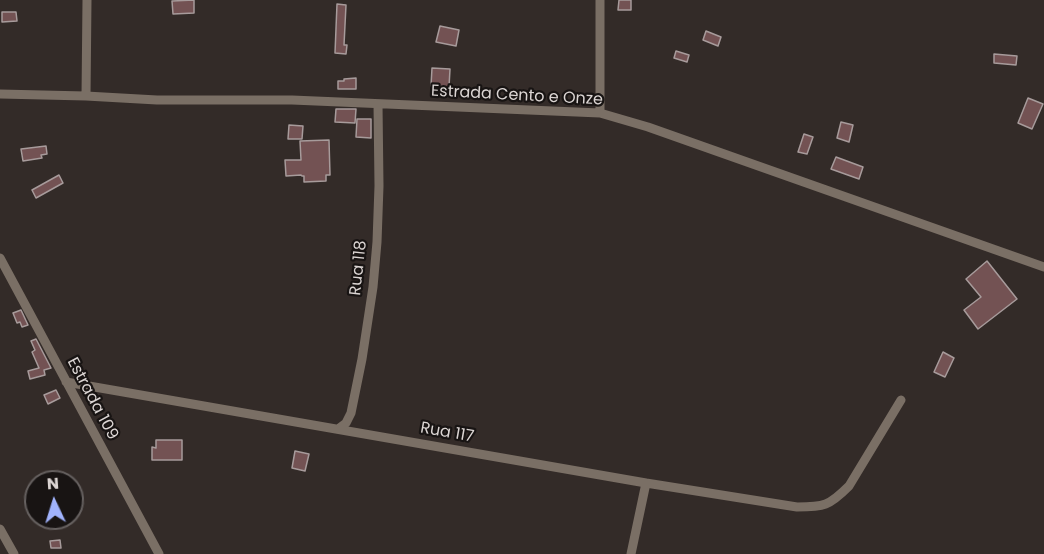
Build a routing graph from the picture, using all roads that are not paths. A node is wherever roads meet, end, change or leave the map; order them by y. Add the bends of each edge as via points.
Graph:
1 (87, 0) edge
2 (600, 0) edge
3 (0, 94) edge
4 (86, 96) junction
5 (378, 104) junction
6 (600, 113) junction
7 (0, 258) edge
8 (1044, 267) edge
9 (66, 382) junction
10 (901, 400) dead end
11 (338, 429) junction
12 (646, 483) junction
13 (0, 529) edge
14 (14, 554) edge
15 (159, 554) edge
16 (631, 554) edge

1 - 4 street
2 - 6 street
3 - 4 street, Estrada Cento e Onze
4 - 5 street, Estrada Cento e Onze
5 - 6 street, Estrada Cento e Onze
5 - 11 street, Rua 118 via 373,287 351,413
6 - 8 street, Estrada Cento e Onze
7 - 9 street, Estrada 109
9 - 11 street, Rua 117
9 - 15 street, Estrada 109
10 - 12 street, Rua 117 via 849,486 824,506 797,507
11 - 12 street, Rua 117
12 - 16 street
13 - 14 street

